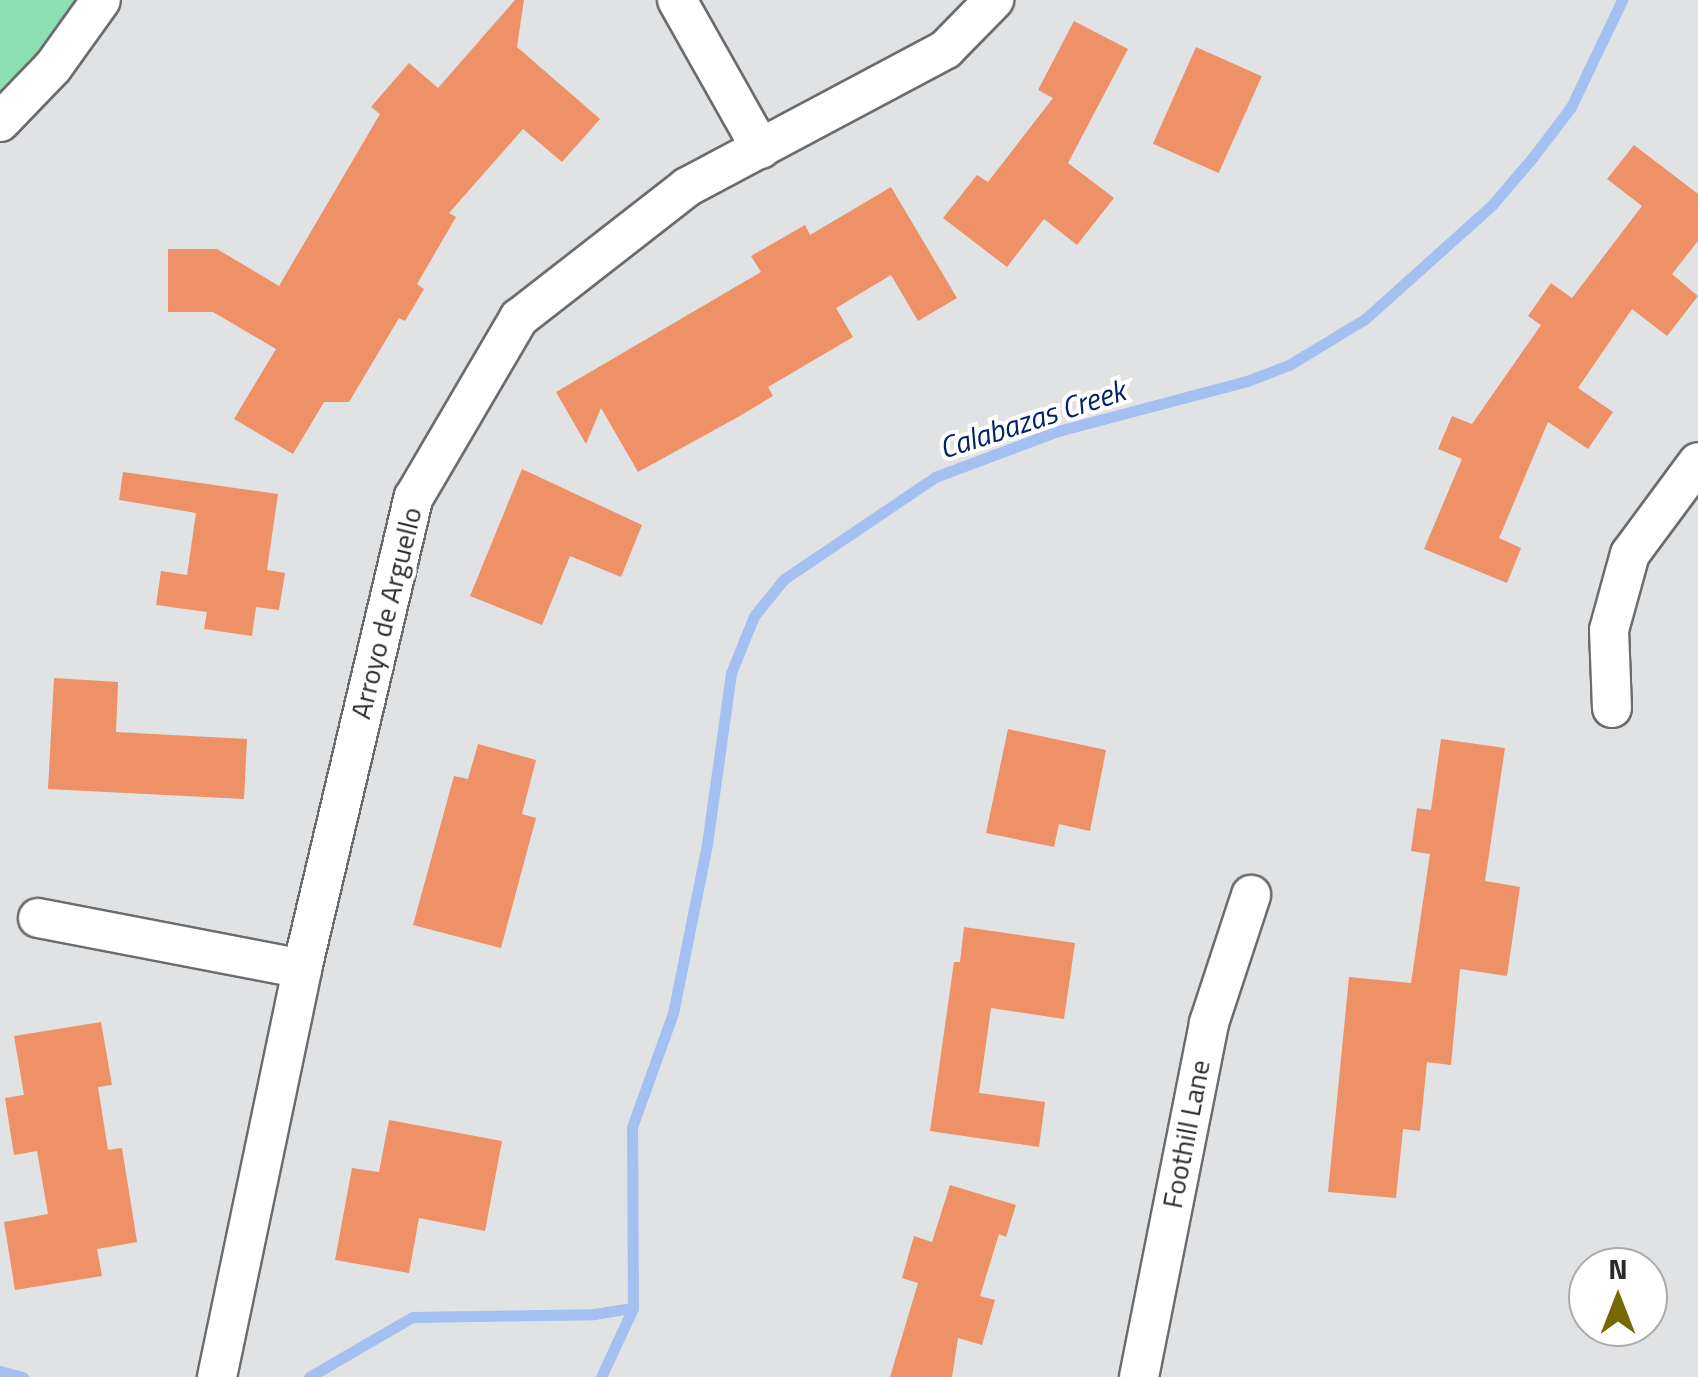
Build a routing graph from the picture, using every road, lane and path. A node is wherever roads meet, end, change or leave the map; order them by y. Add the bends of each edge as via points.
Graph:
1 (102, 0) edge
2 (676, 0) edge
3 (994, 0) edge
4 (0, 122) edge
5 (762, 149) junction
6 (1698, 462) edge
7 (1612, 708) dead end
8 (1251, 895) dead end
9 (38, 918) dead end
10 (302, 969) junction
11 (217, 1377) edge
12 (1140, 1377) edge

1 - 4 street via 53,67
2 - 5 street
3 - 5 street, Arroyo de Arguello via 946,49
5 - 10 street, Arroyo de Arguello via 687,187 518,318 414,497
6 - 7 street via 1630,554 1608,630
8 - 12 street, Foothill Lane via 1209,1023
9 - 10 street
10 - 11 street, Arroyo de Arguello

